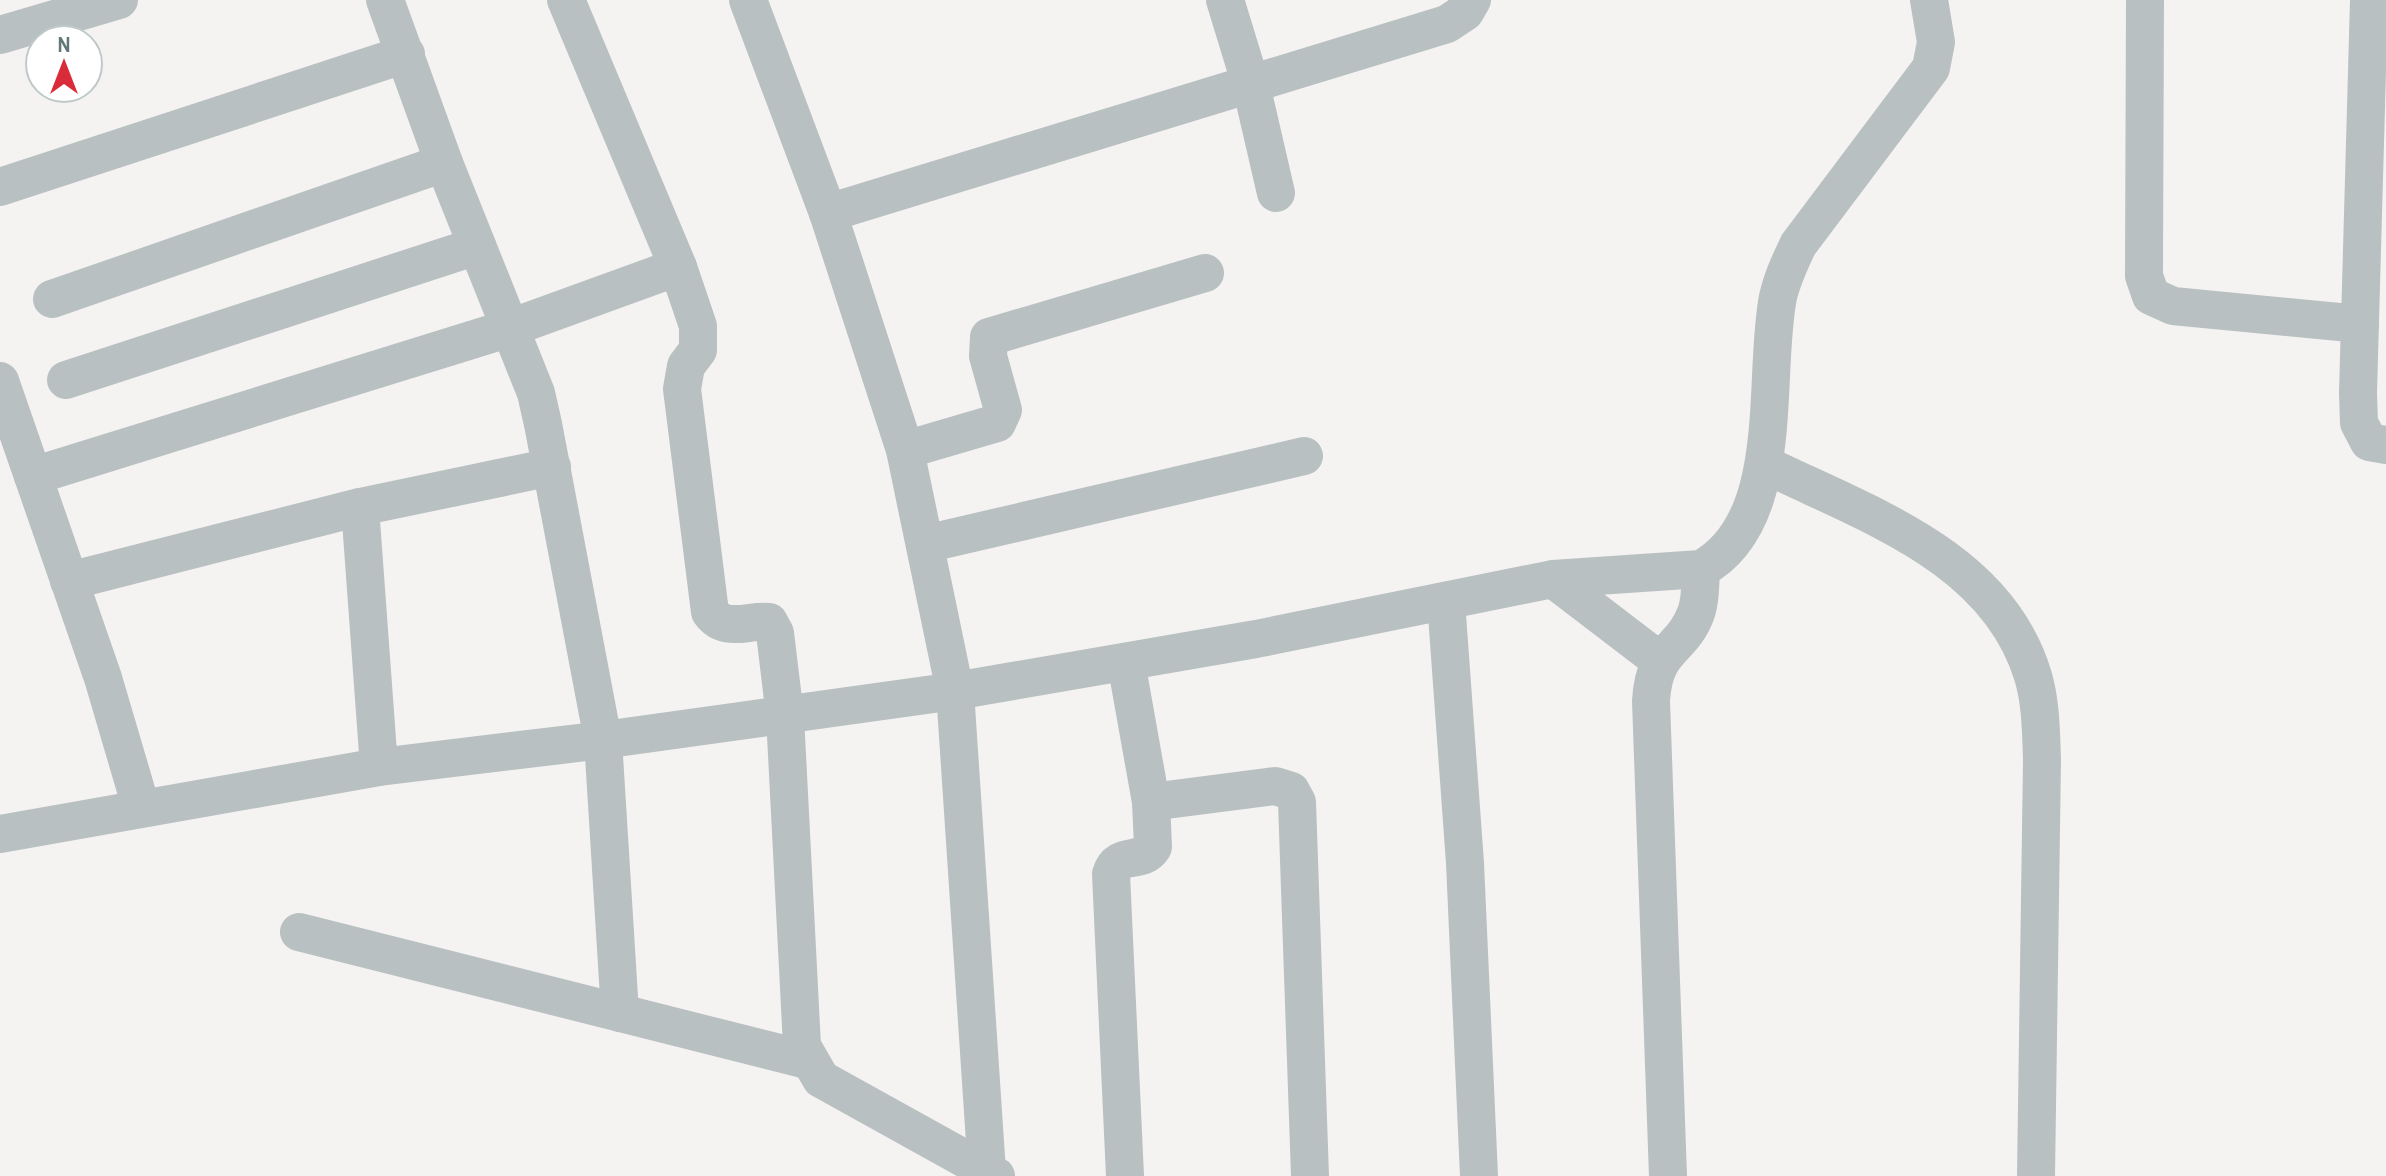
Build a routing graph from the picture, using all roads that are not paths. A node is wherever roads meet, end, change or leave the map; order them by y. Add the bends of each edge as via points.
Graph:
1 (119, 0) edge
2 (385, 0) edge
3 (566, 0) edge
4 (749, 0) edge
5 (1225, 0) edge
6 (1472, 0) edge
7 (2145, 0) edge
8 (2369, 0) edge
9 (1931, 1) edge
10 (0, 35) edge
11 (406, 54) junction
12 (1251, 85) junction
13 (444, 163) junction
14 (0, 187) edge
15 (1276, 193) dead end
16 (828, 213) junction
17 (477, 246) junction
18 (678, 267) junction
19 (1205, 273) dead end
20 (52, 299) dead end
21 (2360, 324) junction
22 (510, 328) junction
23 (66, 380) dead end
24 (0, 381) edge
25 (2386, 445) edge
26 (905, 450) junction
27 (1304, 456) dead end
28 (1764, 464) junction
29 (552, 467) junction
30 (33, 476) junction
31 (360, 507) junction
32 (925, 544) junction
33 (1701, 569) junction
34 (1553, 579) junction
35 (69, 581) junction
36 (1446, 601) junction
37 (1659, 660) junction
38 (1126, 662) junction
39 (955, 691) junction
40 (785, 716) junction
41 (603, 740) junction
42 (379, 767) junction
43 (1151, 802) junction
44 (141, 807) junction
45 (0, 834) edge
46 (299, 932) dead end
47 (620, 1013) junction
48 (807, 1060) junction
49 (992, 1174) edge
50 (1125, 1176) edge
51 (1310, 1176) edge
52 (1479, 1176) edge
53 (1668, 1176) edge
54 (2036, 1176) edge

1 - 10 street
2 - 11 street
3 - 18 street
4 - 16 street
5 - 12 street
6 - 12 street via 1447,24
7 - 21 street via 2144,276 2151,296 2173,306
8 - 21 street
9 - 28 street via 1936,42 1931,68 1798,245 1786,270 1778,298
11 - 13 street
11 - 14 street
12 - 15 street
12 - 16 street
13 - 17 street
13 - 20 street
16 - 26 street
17 - 22 street
17 - 23 street
18 - 22 street
18 - 40 street via 699,337 682,389 710,612 730,626 769,622 775,633
19 - 26 street via 989,337 988,356 1003,410 997,423
21 - 25 street via 2359,423 2369,442
22 - 29 street via 536,393
22 - 30 street
24 - 30 street
26 - 32 street
27 - 32 street
28 - 33 street via 1731,546
28 - 54 street via 1912,536 1957,566 2013,629 2033,675 2042,760
29 - 31 street
29 - 41 street
30 - 35 street
31 - 35 street
31 - 42 street
32 - 39 street
33 - 34 street
33 - 37 street via 1697,612
34 - 36 street
34 - 37 street
35 - 44 street
36 - 38 street
36 - 52 street
37 - 53 street via 1651,701
38 - 39 street
38 - 43 street
39 - 40 street
39 - 49 street
40 - 41 street
40 - 48 street via 802,1046
41 - 42 street
41 - 47 street
42 - 44 street
43 - 50 street via 1151,852 1122,858 1111,874
43 - 51 street via 1275,786 1291,791 1297,802
44 - 45 street
46 - 47 street
47 - 48 street
48 - 49 street via 821,1079

